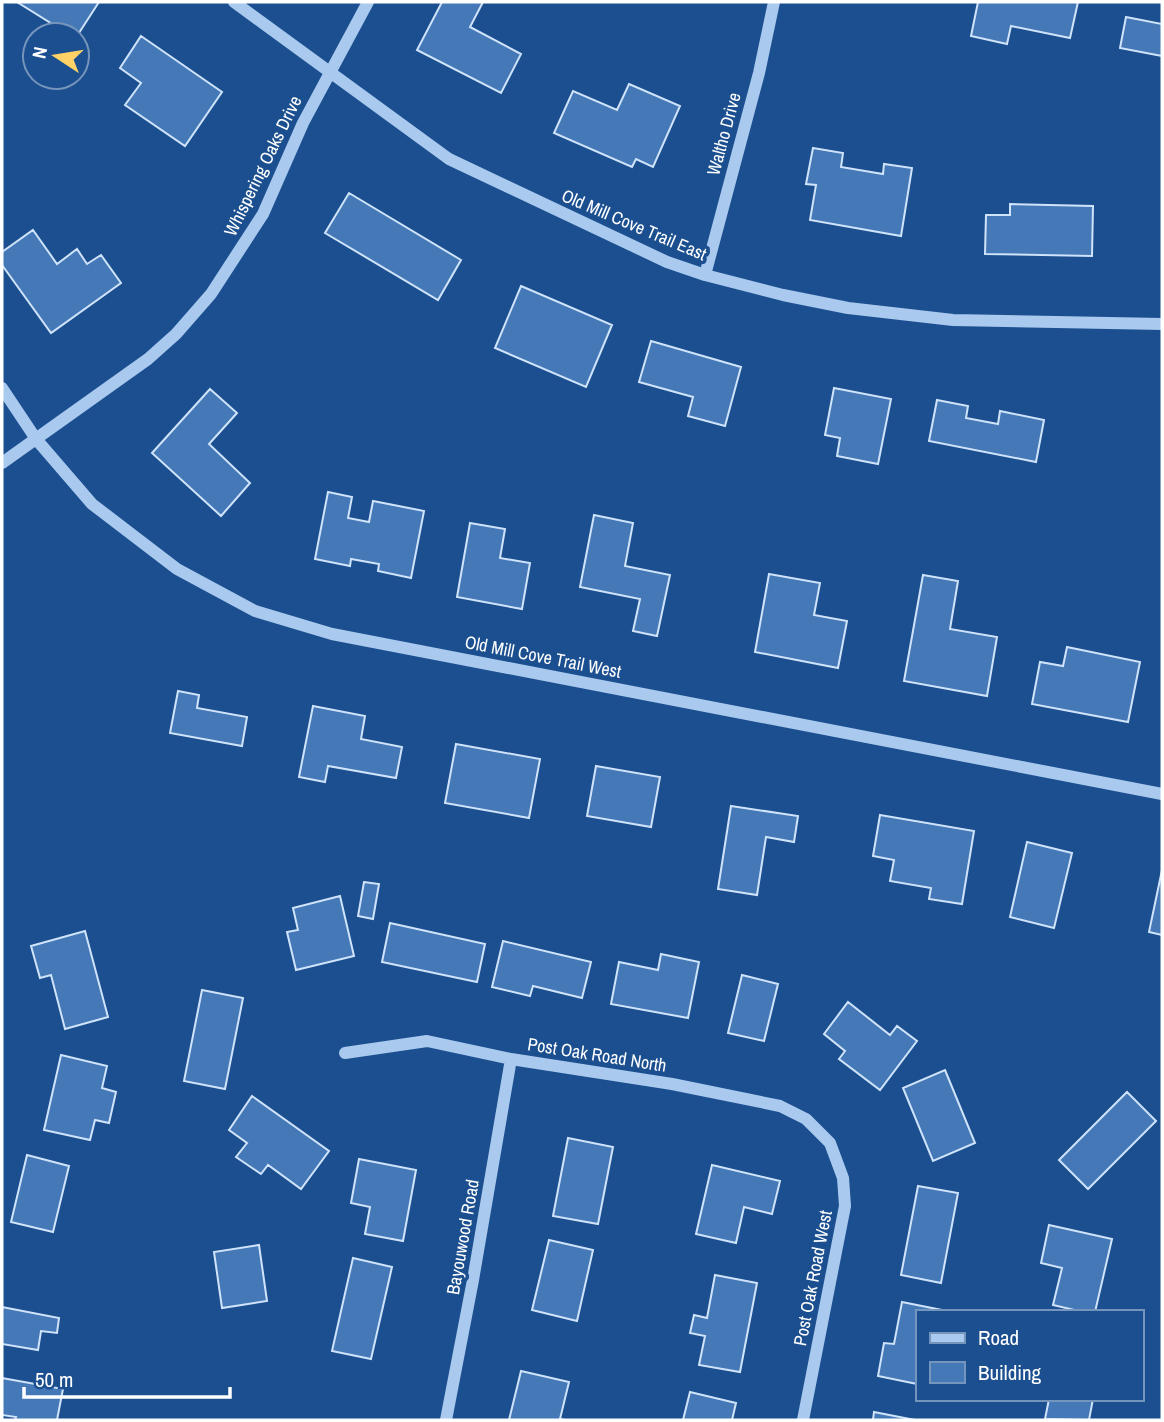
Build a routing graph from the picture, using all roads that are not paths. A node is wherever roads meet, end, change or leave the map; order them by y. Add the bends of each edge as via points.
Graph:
1 (234, 2) edge
2 (368, 2) edge
3 (774, 2) edge
4 (330, 72) junction
5 (705, 275) junction
6 (1162, 324) edge
7 (2, 388) edge
8 (36, 439) junction
9 (2, 463) edge
10 (1162, 794) edge
11 (345, 1053) dead end
12 (511, 1059) junction
13 (830, 1143) joint
14 (446, 1420) edge
15 (803, 1420) edge

1 - 4 street, Old Mill Cove Trail East
2 - 4 street, Whispering Oaks Drive
3 - 5 street, Waltho Drive
4 - 5 street, Old Mill Cove Trail East via 449,159 667,262
4 - 8 street, Whispering Oaks Drive via 263,214 211,294 148,359
5 - 6 street, Old Mill Cove Trail East via 848,308 953,320
7 - 8 street, Old Mill Cove Trail West
8 - 9 street, Whispering Oaks Drive
8 - 10 street, Old Mill Cove Trail West via 92,504 177,569 255,611 332,634
11 - 12 street, Post Oak Road North via 428,1041
12 - 13 street, Post Oak Road North via 780,1106 806,1119
12 - 14 street, Bayouwood Road
13 - 15 street, Post Oak Road West via 843,1178 845,1206

